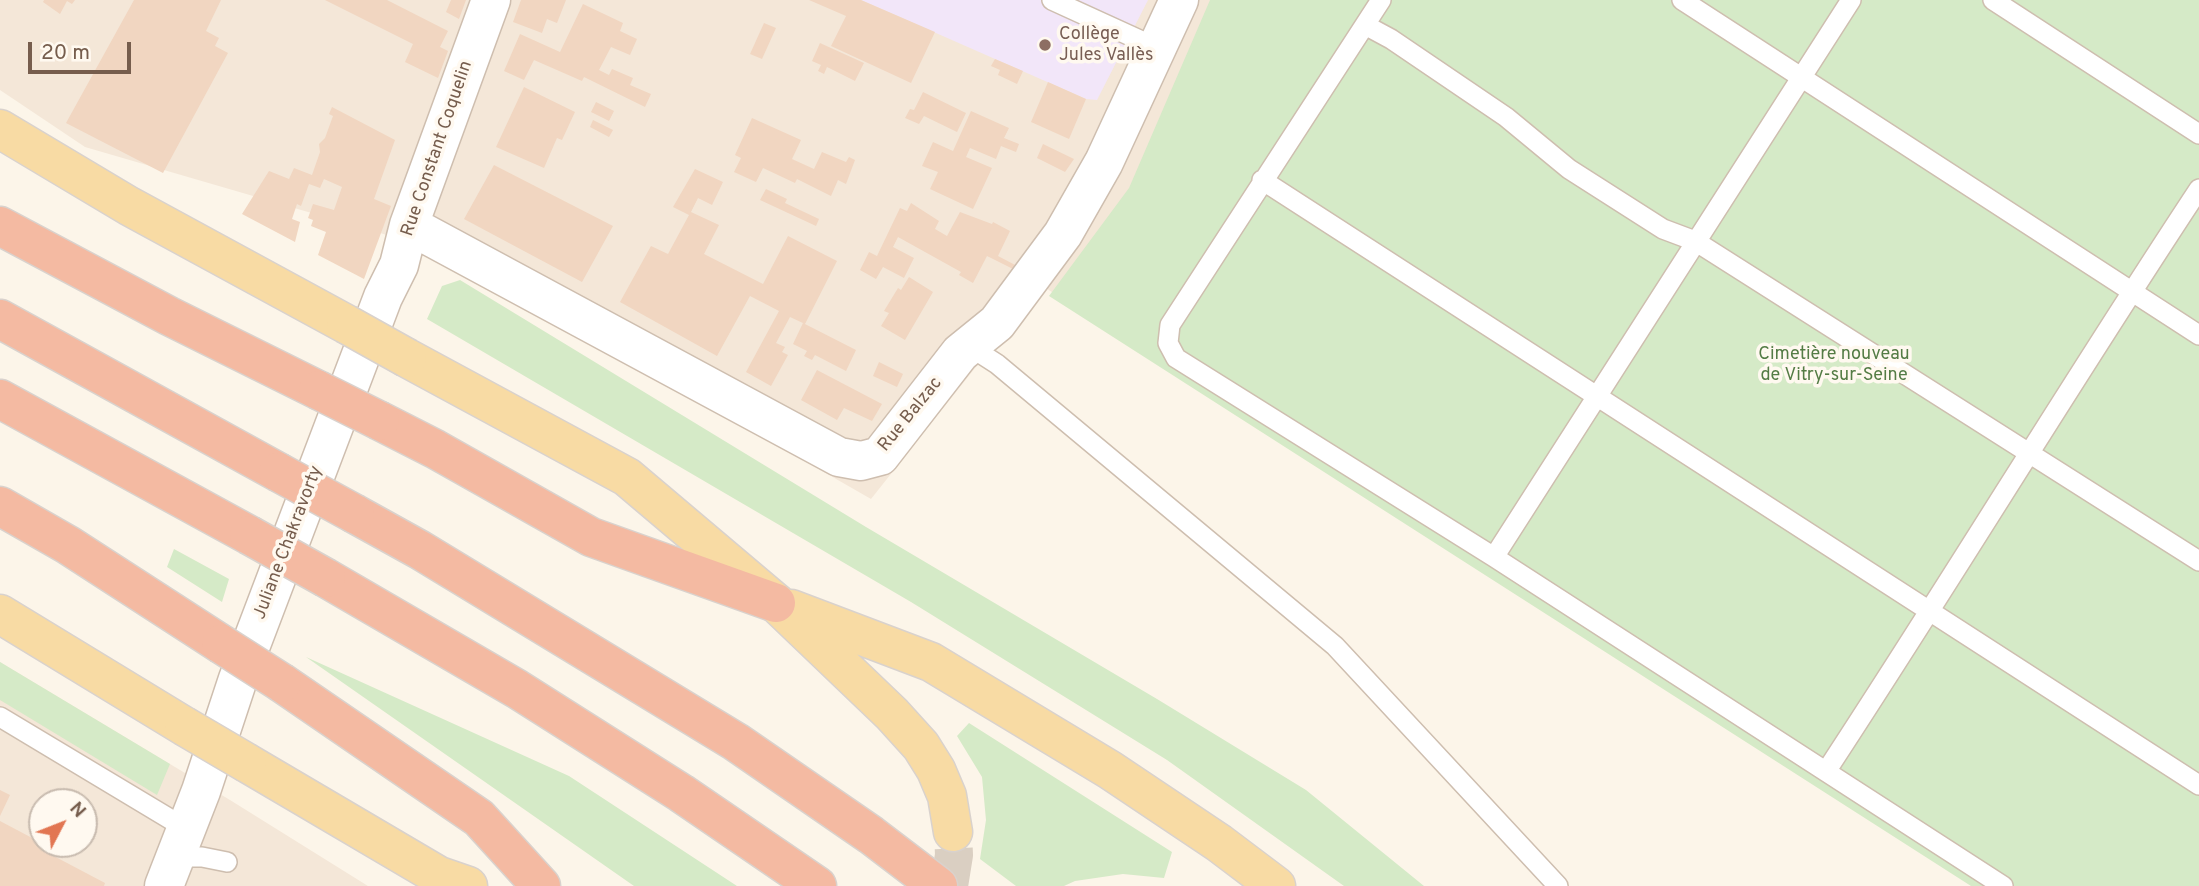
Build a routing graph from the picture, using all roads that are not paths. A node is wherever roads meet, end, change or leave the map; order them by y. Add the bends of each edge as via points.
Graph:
1 (491, 0) edge
2 (1052, 0) edge
3 (1178, 0) edge
4 (1381, 0) edge
5 (1682, 0) edge
6 (1851, 0) edge
7 (1993, 0) edge
8 (1364, 25) junction
9 (1157, 48) junction
10 (1802, 78) junction
11 (2199, 134) edge
12 (6, 135) edge
13 (1262, 180) junction
14 (2199, 189) edge
15 (409, 225) junction
16 (0, 226) edge
17 (1695, 241) junction
18 (2131, 291) junction
19 (383, 297) joint
20 (0, 319) edge
21 (2199, 335) edge
22 (969, 346) junction
23 (1595, 396) junction
24 (0, 399) edge
25 (2029, 452) junction
26 (0, 506) edge
27 (1494, 557) junction
28 (2199, 561) edge
29 (776, 603) junction
30 (1930, 612) junction
31 (0, 614) edge
32 (0, 717) edge
33 (1827, 770) junction
34 (2199, 785) edge
35 (953, 832) tunnel mouth
36 (175, 857) edge
37 (228, 862) dead end
38 (468, 886) edge
39 (541, 886) edge
40 (817, 886) edge
41 (939, 886) edge
42 (1276, 886) edge
43 (1558, 886) edge
44 (2003, 886) edge

1 - 15 street, Rue Constant Coquelin
2 - 9 lane
3 - 9 street, Rue Balzac
4 - 8 lane
5 - 10 lane
6 - 10 lane
7 - 11 lane
8 - 13 lane
8 - 17 lane via 1506,117 1569,169 1662,229
9 - 22 street, Rue Balzac via 1104,162 1063,234 997,323
10 - 17 lane
10 - 18 lane
12 - 29 main road, bridge via 627,477
13 - 23 lane
13 - 27 lane via 1170,325 1168,343 1176,358
14 - 18 lane
15 - 19 street, Rue Constant Coquelin via 399,265
15 - 22 street, Rue Balzac via 839,457 861,461 880,456
16 - 29 highway, bridge via 435,449 591,537
17 - 23 lane
17 - 25 lane
18 - 21 lane
18 - 25 lane
19 - 36 street, Juliane Chakravorty
20 - 41 highway, bridge via 420,550 736,742
22 - 43 lane via 997,364 1335,646
23 - 27 lane
23 - 30 lane
24 - 40 highway, bridge via 517,689
25 - 28 lane
25 - 30 lane
26 - 39 highway, bridge via 282,683 479,818
27 - 33 lane
29 - 35 main road via 921,746 947,796
29 - 42 main road via 931,662 1110,770
30 - 33 lane
30 - 34 lane
31 - 38 main road, bridge via 439,876
32 - 36 lane
33 - 44 lane
36 - 37 lane

